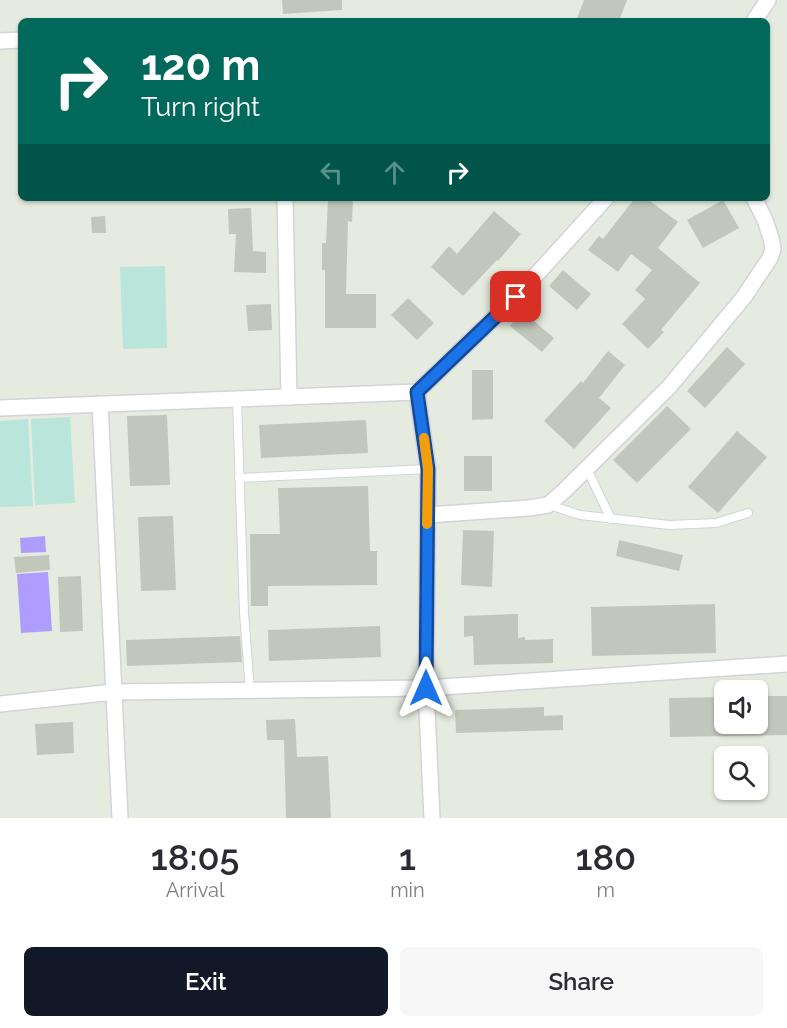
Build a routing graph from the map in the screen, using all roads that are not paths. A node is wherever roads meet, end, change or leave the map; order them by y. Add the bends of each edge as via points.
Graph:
1 (768, 0) edge
2 (756, 18) edge
3 (18, 40) edge
4 (0, 41) edge
5 (285, 201) edge
6 (603, 201) edge
7 (756, 201) edge
8 (417, 392) junction
9 (289, 397) junction
10 (237, 400) junction
11 (100, 404) junction
12 (0, 408) edge
13 (428, 469) junction
14 (587, 469) junction
15 (239, 478) junction
16 (548, 505) junction
17 (748, 513) dead end
18 (428, 515) junction
19 (611, 519) junction
20 (787, 664) edge
21 (426, 688) junction
22 (250, 691) junction
23 (114, 692) junction
24 (0, 704) edge
25 (120, 818) edge
26 (432, 818) edge

1 - 2 street
3 - 4 street
5 - 9 street
6 - 8 street via 516,297
7 - 14 street via 771,238 770,258 744,297 669,387
8 - 9 street
8 - 13 street
9 - 10 street
10 - 11 street
10 - 15 lane
11 - 12 street
11 - 23 street
13 - 15 lane
13 - 18 street
14 - 16 street
14 - 19 lane
15 - 22 lane
16 - 18 street
16 - 19 lane
17 - 19 lane via 716,523 669,525
18 - 21 street
20 - 21 street
21 - 22 street
21 - 26 street
22 - 23 street
23 - 24 street
23 - 25 street

